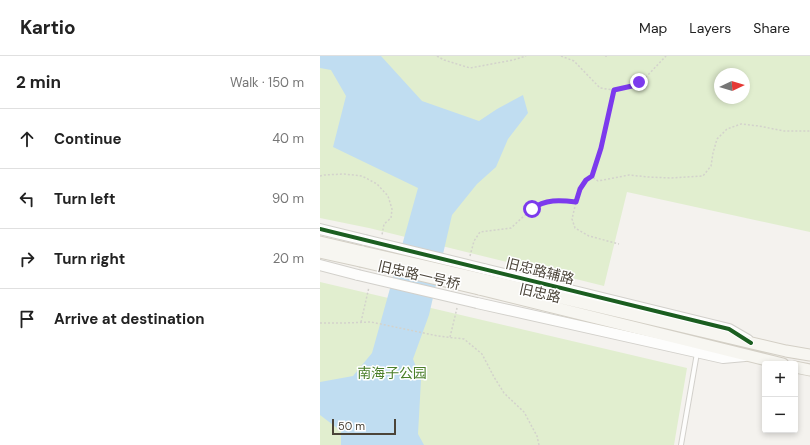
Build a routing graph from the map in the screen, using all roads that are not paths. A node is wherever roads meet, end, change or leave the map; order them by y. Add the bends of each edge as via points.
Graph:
1 (320, 229) edge
2 (320, 242) edge
3 (320, 252) edge
4 (362, 257) junction
5 (320, 265) edge
6 (481, 279) junction
7 (697, 352) junction
8 (749, 356) junction
9 (810, 356) edge
10 (770, 361) edge
11 (798, 368) edge
12 (810, 370) edge
13 (681, 445) edge

1 - 6 street, 旧忠路辅路, bridge via 365,240
2 - 4 main road
3 - 4 main road
4 - 6 main road, 旧忠路一号桥, bridge
5 - 7 street, bridge
6 - 8 main road, 旧忠路
6 - 9 main road, 旧忠路
7 - 8 street via 723,358
7 - 13 lane
8 - 10 main road, 旧忠路
11 - 12 main road

